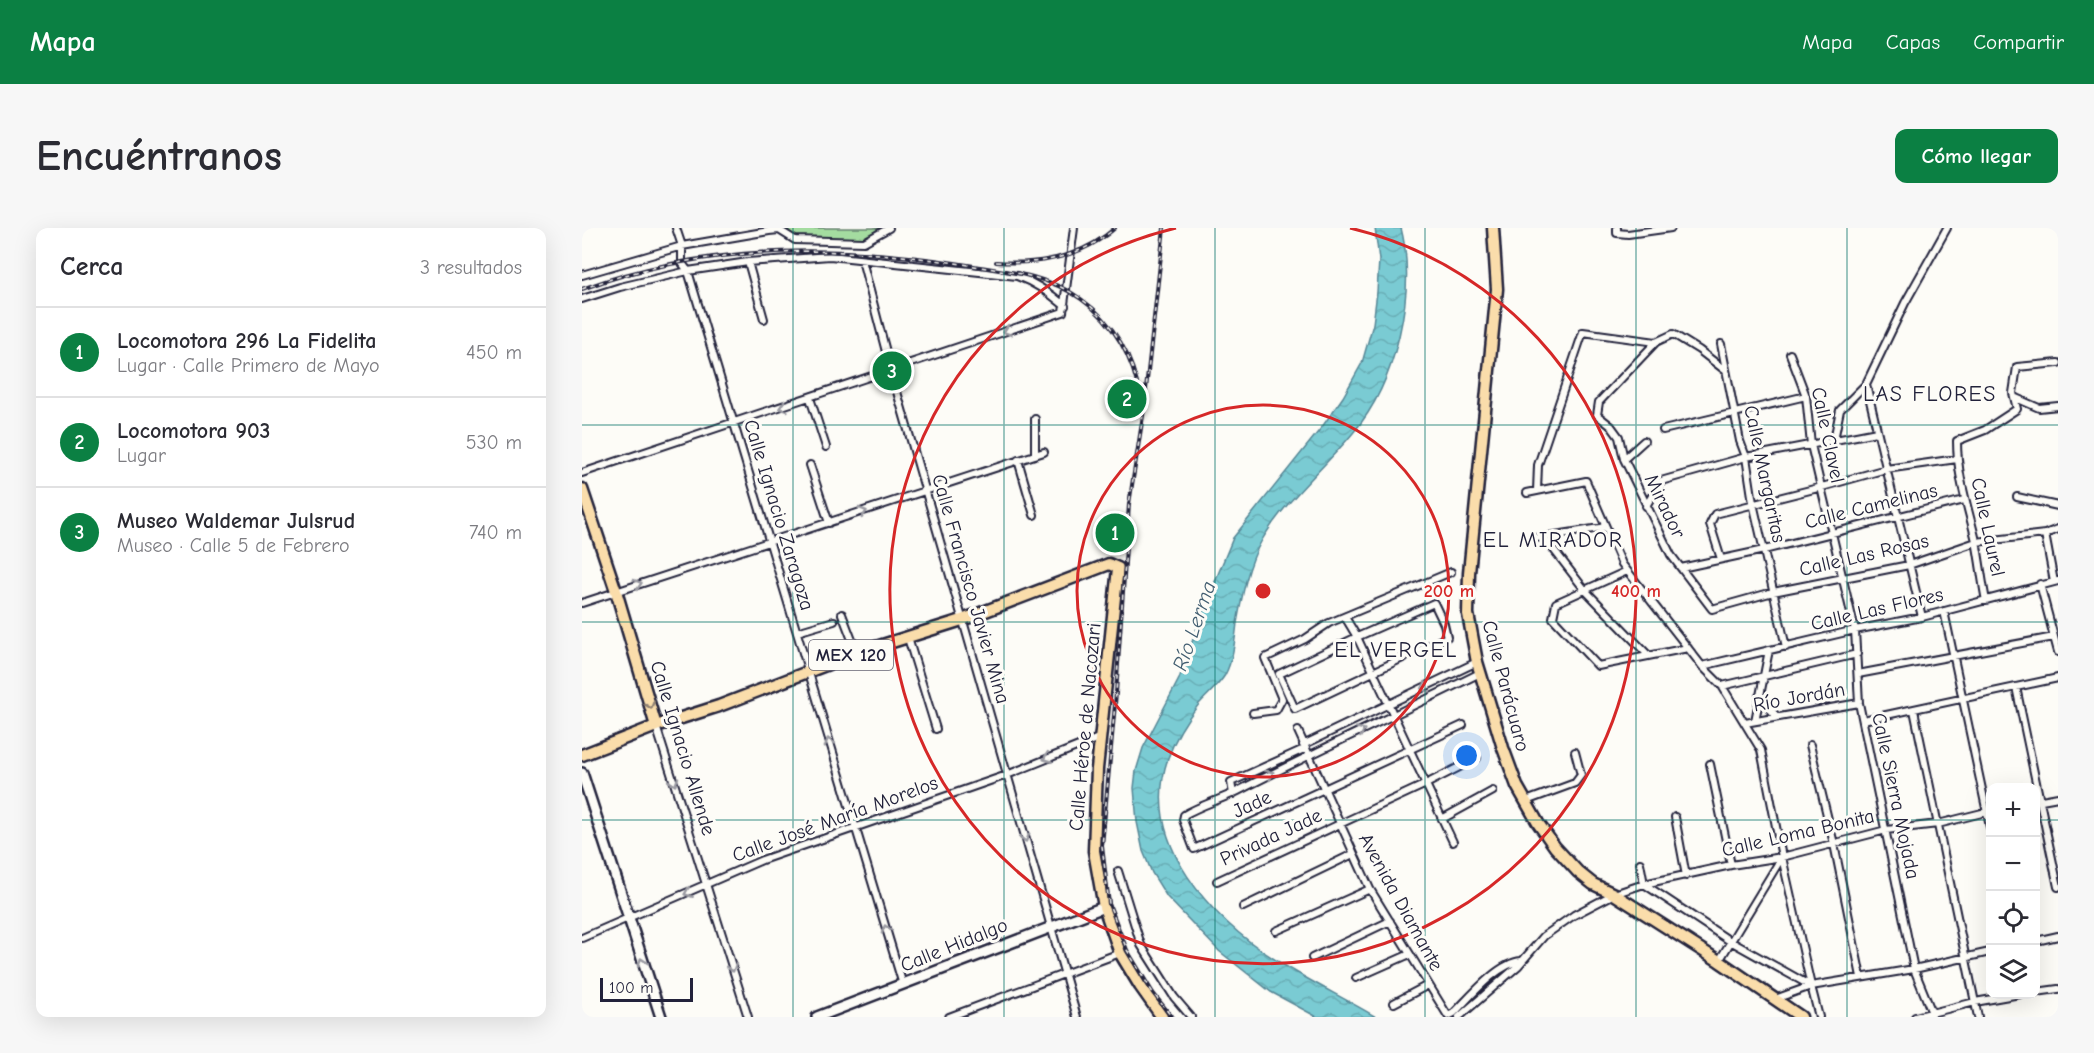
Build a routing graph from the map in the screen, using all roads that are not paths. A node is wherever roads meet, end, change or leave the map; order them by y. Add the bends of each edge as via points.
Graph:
1 (676, 228) edge
2 (889, 228) edge
3 (1074, 228) edge
4 (1493, 228) edge
5 (1617, 228) edge
6 (1671, 228) edge
7 (1947, 228) edge
8 (779, 229) edge
9 (682, 246) junction
10 (862, 260) junction
11 (748, 262) junction
12 (688, 271) junction
13 (582, 275) edge
14 (582, 299) edge
15 (1064, 309) junction
16 (764, 319) dead end
17 (1656, 342) junction
18 (1721, 344) dead end
19 (1790, 354) dead end
20 (2058, 363) edge
21 (891, 370) junction
22 (1726, 371) junction
23 (1866, 384) junction
24 (1806, 396) junction
25 (810, 398) junction
26 (2016, 398) junction
27 (2058, 406) edge
28 (1734, 412) junction
29 (1035, 419) dead end
30 (734, 423) junction
31 (1663, 430) dead end
32 (1877, 432) junction
33 (1834, 440) junction
34 (1644, 441) dead end
35 (1811, 445) junction
36 (826, 447) dead end
37 (1044, 452) dead end
38 (1035, 454) junction
39 (1746, 457) junction
40 (1624, 459) junction
41 (1957, 459) junction
42 (1018, 460) junction
43 (810, 465) dead end
44 (1886, 469) junction
45 (582, 473) edge
46 (1822, 487) junction
47 (582, 489) edge
48 (1537, 491) junction
49 (926, 492) junction
50 (1527, 493) dead end
51 (2018, 497) dead end
52 (1964, 500) junction
53 (1753, 503) junction
54 (1646, 506) junction
55 (2058, 506) edge
56 (1034, 515) dead end
57 (1897, 515) junction
58 (829, 523) junction
59 (1606, 527) junction
60 (2058, 529) edge
61 (1832, 532) junction
62 (2045, 534) junction
63 (1544, 537) junction
64 (1524, 540) dead end
65 (770, 542) junction
66 (1976, 542) junction
67 (1764, 550) junction
68 (1721, 559) junction
69 (1909, 565) junction
70 (1681, 568) junction
71 (1627, 571) junction
72 (1451, 572) dead end
73 (1843, 579) junction
74 (2056, 581) edge
75 (2040, 584) junction
76 (1585, 590) junction
77 (616, 591) junction
78 (1773, 592) junction
79 (1986, 601) junction
80 (582, 603) edge
81 (1713, 609) joint
82 (1944, 611) junction
83 (842, 614) dead end
84 (1345, 617) junction
85 (1922, 617) junction
86 (962, 620) junction
87 (834, 621) dead end
88 (1855, 630) junction
89 (797, 632) junction
90 (1357, 637) junction
91 (2054, 637) junction
92 (908, 638) junction
93 (1786, 647) junction
94 (1688, 648) junction
95 (1769, 650) junction
96 (2058, 652) edge
97 (857, 653) junction
98 (1857, 654) junction
99 (1648, 655) junction
100 (1955, 655) junction
101 (1477, 662) junction
102 (1702, 666) junction
103 (1373, 671) junction
104 (808, 672) junction
105 (1480, 674) junction
106 (1858, 674) junction
107 (1763, 676) junction
108 (2058, 678) edge
109 (1722, 686) junction
110 (2016, 687) junction
111 (1759, 696) junction
112 (1964, 698) junction
113 (1859, 702) junction
114 (1389, 705) junction
115 (1914, 710) junction
116 (1253, 713) dead end
117 (1394, 716) junction
118 (1777, 717) junction
119 (1863, 720) junction
120 (1755, 721) junction
121 (1746, 723) junction
122 (1463, 725) dead end
123 (656, 726) junction
124 (936, 729) dead end
125 (1298, 731) dead end
126 (1101, 736) junction
127 (1810, 745) dead end
128 (1305, 749) junction
129 (1410, 751) junction
130 (1575, 752) dead end
131 (583, 753) edge
132 (1477, 758) dead end
133 (1710, 764) dead end
134 (582, 772) edge
135 (1007, 775) junction
136 (2035, 783) edge
137 (1426, 784) junction
138 (1323, 789) junction
139 (1493, 791) dead end
140 (1233, 794) junction
141 (1986, 797) edge
142 (2058, 797) edge
143 (2040, 800) edge
144 (1526, 801) junction
145 (2040, 809) edge
146 (1986, 812) edge
147 (1675, 817) dead end
148 (1442, 819) junction
149 (1339, 824) junction
150 (1938, 824) junction
151 (855, 829) junction
152 (1886, 830) junction
153 (1453, 842) dead end
154 (1834, 844) junction
155 (1353, 854) junction
156 (1782, 857) junction
157 (1640, 863) dead end
158 (1731, 865) junction
159 (1118, 871) dead end
160 (1686, 876) junction
161 (1217, 881) dead end
162 (1644, 884) junction
163 (707, 885) junction
164 (2058, 887) edge
165 (1370, 889) junction
166 (1614, 894) junction
167 (1104, 907) junction
168 (1244, 907) dead end
169 (627, 917) junction
170 (1389, 921) junction
171 (1051, 927) junction
172 (1276, 931) dead end
173 (2058, 936) edge
174 (582, 938) edge
175 (2040, 940) edge
176 (1730, 941) junction
177 (1120, 953) junction
178 (1986, 953) edge
179 (1410, 954) junction
180 (1312, 958) dead end
181 (1966, 958) junction
182 (1719, 961) junction
183 (1520, 963) junction
184 (1914, 969) junction
185 (1065, 975) junction
186 (1861, 977) junction
187 (1356, 978) dead end
188 (903, 985) junction
189 (1428, 985) junction
190 (1811, 986) junction
191 (2058, 989) edge
192 (2040, 991) edge
193 (1771, 997) junction
194 (1992, 999) edge
195 (1975, 1002) junction
196 (1394, 1003) dead end
197 (1932, 1013) junction
198 (1787, 1014) edge
199 (661, 1017) edge
200 (748, 1017) edge
201 (817, 1017) edge
202 (949, 1017) edge
203 (1077, 1017) edge
204 (1162, 1017) edge
205 (1191, 1017) edge
206 (1459, 1017) edge
207 (1801, 1017) edge
208 (1820, 1017) edge
209 (1915, 1017) edge
210 (1978, 1017) edge

1 - 9 street, Calle Ignacio Zaragoza
2 - 8 street via 864,242 795,240
3 - 15 street
4 - 101 main road, Calle Parácuaro via 1497,289 1469,573 1468,614
5 - 6 street via 1617,233 1628,234
7 - 23 street, Calle Clavel
8 - 9 street
9 - 12 street, Calle Ignacio Zaragoza via 682,263
9 - 13 street
10 - 11 street via 830,256
10 - 15 street via 1017,276 1049,292
10 - 21 street, Calle Francisco Javier Mina
11 - 12 street
11 - 16 street
12 - 14 street
12 - 30 street, Calle Ignacio Zaragoza
15 -> 21 street
17 - 22 street via 1673,334
17 - 40 street, Mirador via 1599,402 1597,415 1619,437
17 - 48 street via 1583,332 1538,465
18 - 22 street, Calle Margaritas
19 - 24 street, Calle Clavel
20 - 26 street via 2017,367 2013,393
21 - 25 street
21 - 49 street, Calle Francisco Javier Mina
22 - 28 street, Calle Margaritas
23 - 32 street
23 - 33 street, Calle Clavel via 1840,410
24 - 28 street
24 - 35 street, Calle Clavel
25 -> 30 street
25 - 36 street
26 - 27 street via 2039,408
26 - 41 street via 2017,409 1985,430 1957,441
28 - 31 street
28 - 39 street, Calle Margaritas
29 - 38 street
30 - 45 street
30 - 65 street, Calle Ignacio Zaragoza
32 - 33 street
32 - 44 street
33 - 35 street
34 - 40 street
35 - 39 street
35 - 46 street, Calle Clavel
37 - 38 street
38 - 42 street
39 - 53 street, Calle Margaritas
39 - 54 street via 1661,482
40 - 54 street, Mirador
41 - 44 street
41 - 52 street, Calle Laurel
42 - 49 street
42 - 56 street
43 - 58 street
44 - 46 street
44 - 57 street
46 - 53 street
46 - 61 street, Calle Clavel
47 - 77 main road, Calle Ignacio Allende
48 - 50 street
48 - 59 street via 1586,481
58 -> 49 street
49 - 86 street, Calle Francisco Javier Mina
51 - 55 street
52 - 57 street, Calle Camelinas
52 - 66 street, Calle Laurel
53 - 67 street, Calle Margaritas
53 - 68 street via 1715,514 1710,524
54 - 70 street, Mirador
57 - 61 street, Calle Camelinas
57 - 69 street
58 - 65 street
59 - 63 street
59 - 71 street
60 - 62 street, Calle Las Rosas
61 - 67 street, Calle Camelinas
61 - 73 street, Calle Clavel
62 - 66 street, Calle Las Rosas
62 - 74 street
63 - 64 street
63 - 76 street
77 -> 65 street
65 - 89 street, Calle Ignacio Zaragoza
66 - 69 street, Calle Las Rosas
66 - 79 street, Calle Laurel
67 - 68 street, Calle Camelinas
67 - 78 street, Calle Margaritas
68 - 70 street, Calle Camelinas
69 - 73 street, Calle Las Rosas
69 - 85 street
70 - 81 street, Mirador
71 - 76 street
71 - 94 street
72 - 84 street
73 - 78 street, Calle Las Rosas
73 - 88 street, Calle Clavel
74 - 75 street, Calle Las Flores
75 - 79 street, Calle Las Flores
75 - 91 street
76 - 99 street
76 - 99 street via 1556,603 1552,618 1598,666
77 - 80 street
77 -> 123 main road, Calle Ignacio Allende
78 - 81 street, Calle Las Rosas
78 - 93 street, Calle Margaritas
79 - 82 street, Calle Las Flores
82 - 85 street, Calle Las Flores
82 - 100 street
83 - 97 street
84 - 90 street
84 - 116 street via 1265,658 1282,699 1276,710
85 - 88 street, Calle Las Flores
86 - 92 main road, MEX 120
86 - 126 main road, Calle Héroe de Nacozari / MEX 120 via 1109,564 1118,568
86 - 135 street, Calle Francisco Javier Mina
87 - 89 street
88 - 93 street, Calle Las Flores
88 - 98 street, Calle Sierra Mojada
89 - 104 street, Calle Ignacio Zaragoza
90 - 103 street
90 - 103 street via 1434,603 1444,624 1447,637
90 - 103 street via 1279,674 1295,709
91 - 96 street
91 - 100 street
92 - 97 main road, MEX 120
92 - 124 street
93 - 95 street, Calle Las Flores
94 - 99 street
94 - 102 street
95 - 102 street, Calle Las Flores
95 - 107 street
97 - 104 main road, MEX 120
98 - 106 street, Calle Sierra Mojada
98 - 107 street
100 - 106 street
100 - 112 street
101 - 105 main road, Calle Parácuaro
101 -> 114 street
102 - 109 street
103 - 114 street
104 - 123 main road, MEX 120
151 -> 104 street, Calle Ignacio Zaragoza
105 - 117 street
105 - 144 main road, Calle Parácuaro via 1503,748
106 - 113 street, Calle Sierra Mojada
107 - 109 street
107 - 111 street
108 - 110 street
109 - 121 street
110 - 112 street
110 - 136 street
111 - 118 street
111 - 120 street
112 - 115 street
112 - 141 street
113 - 118 street, Río Jordán
113 - 119 street, Calle Sierra Mojada
114 - 117 street
114 - 128 street
115 - 119 street
115 - 150 street
128 -> 117 street
117 - 129 street
118 - 120 street, Río Jordán
119 - 152 street, Calle Sierra Mojada
120 - 121 street, Río Jordán
121 - 156 street via 1761,750
122 - 129 street, Jade
123 - 131 main road, MEX 120
123 -> 163 street, Calle Ignacio Allende
125 - 128 street, Avenida Diamante
126 -> 135 street, Calle José María Morelos
126 - 167 main road, Calle Héroe de Nacozari / MEX 120 via 1096,769 1094,852
127 - 154 street
128 - 138 street, Avenida Diamante
140 -> 128 street
128 - 140 street via 1231,782
129 - 137 street
129 - 138 street, Jade
130 - 144 street via 1581,775 1575,783
132 - 137 street, Privada Jade
133 - 158 street
134 - 169 street
135 - 151 street, Calle José María Morelos
135 -> 171 street, Calle Francisco Javier Mina
137 - 148 street
137 - 149 street, Privada Jade
138 - 140 street, Jade via 1194,849 1184,815
138 - 149 street, Avenida Diamante
139 - 148 street
142 - 143 street
144 - 166 main road, Calle Parácuaro via 1565,859 1593,884
145 - 164 street
146 - 150 street, Calle Loma Bonita
147 - 160 street
148 - 153 street
149 - 155 street, Avenida Diamante
149 - 161 street, Privada Jade
150 - 152 street, Calle Loma Bonita
150 - 181 street
151 - 163 street, Calle José María Morelos via 762,860
188 -> 151 street, Calle Ignacio Zaragoza
152 - 154 street, Calle Loma Bonita
152 - 184 street, Calle Sierra Mojada
154 - 156 street, Calle Loma Bonita
154 - 186 street
155 - 165 street, Avenida Diamante
155 - 168 street
156 - 158 street, Calle Loma Bonita
156 - 176 street
156 - 190 street
157 - 162 street
158 - 160 street, Calle Loma Bonita
159 - 205 street via 1141,945
160 - 162 street, Calle Loma Bonita
162 - 166 street, Calle Loma Bonita
162 - 176 street
163 -> 169 street, Calle José María Morelos
163 -> 200 street, Calle Ignacio Allende
165 - 170 street, Avenida Diamante
165 - 172 street
166 - 182 main road, Calle Parácuaro
166 - 183 street, Calle Loma Bonita via 1544,936
167 - 171 street, Calle Hidalgo
167 - 177 main road, Calle Héroe de Nacozari / MEX 120
169 - 174 street, Calle José María Morelos
199 -> 169 street
170 - 179 street, Avenida Diamante
170 - 180 street
171 - 185 street, Calle Francisco Javier Mina
171 - 188 street, Calle Hidalgo
173 - 175 street
176 - 182 street
176 - 190 street
177 - 185 street
177 - 204 main road, Calle Héroe de Nacozari / MEX 120
178 - 181 street
179 - 187 street
179 - 189 street, Avenida Diamante
181 - 184 street
181 - 195 street
182 - 193 main road, Calle Parácuaro
183 - 189 street, Avenida Diamante via 1500,970 1451,1016
183 - 206 street
184 - 186 street
184 - 197 street, Calle Sierra Mojada
185 - 202 street
185 - 203 street, Calle Francisco Javier Mina
186 - 190 street
188 - 201 street, Calle Hidalgo
189 - 196 street
190 - 193 street
190 - 208 street
191 - 192 street
193 - 198 main road, Calle Parácuaro
194 - 195 street
195 - 197 street
195 - 210 street
197 - 209 street
198 - 207 main road, Calle Parácuaro

